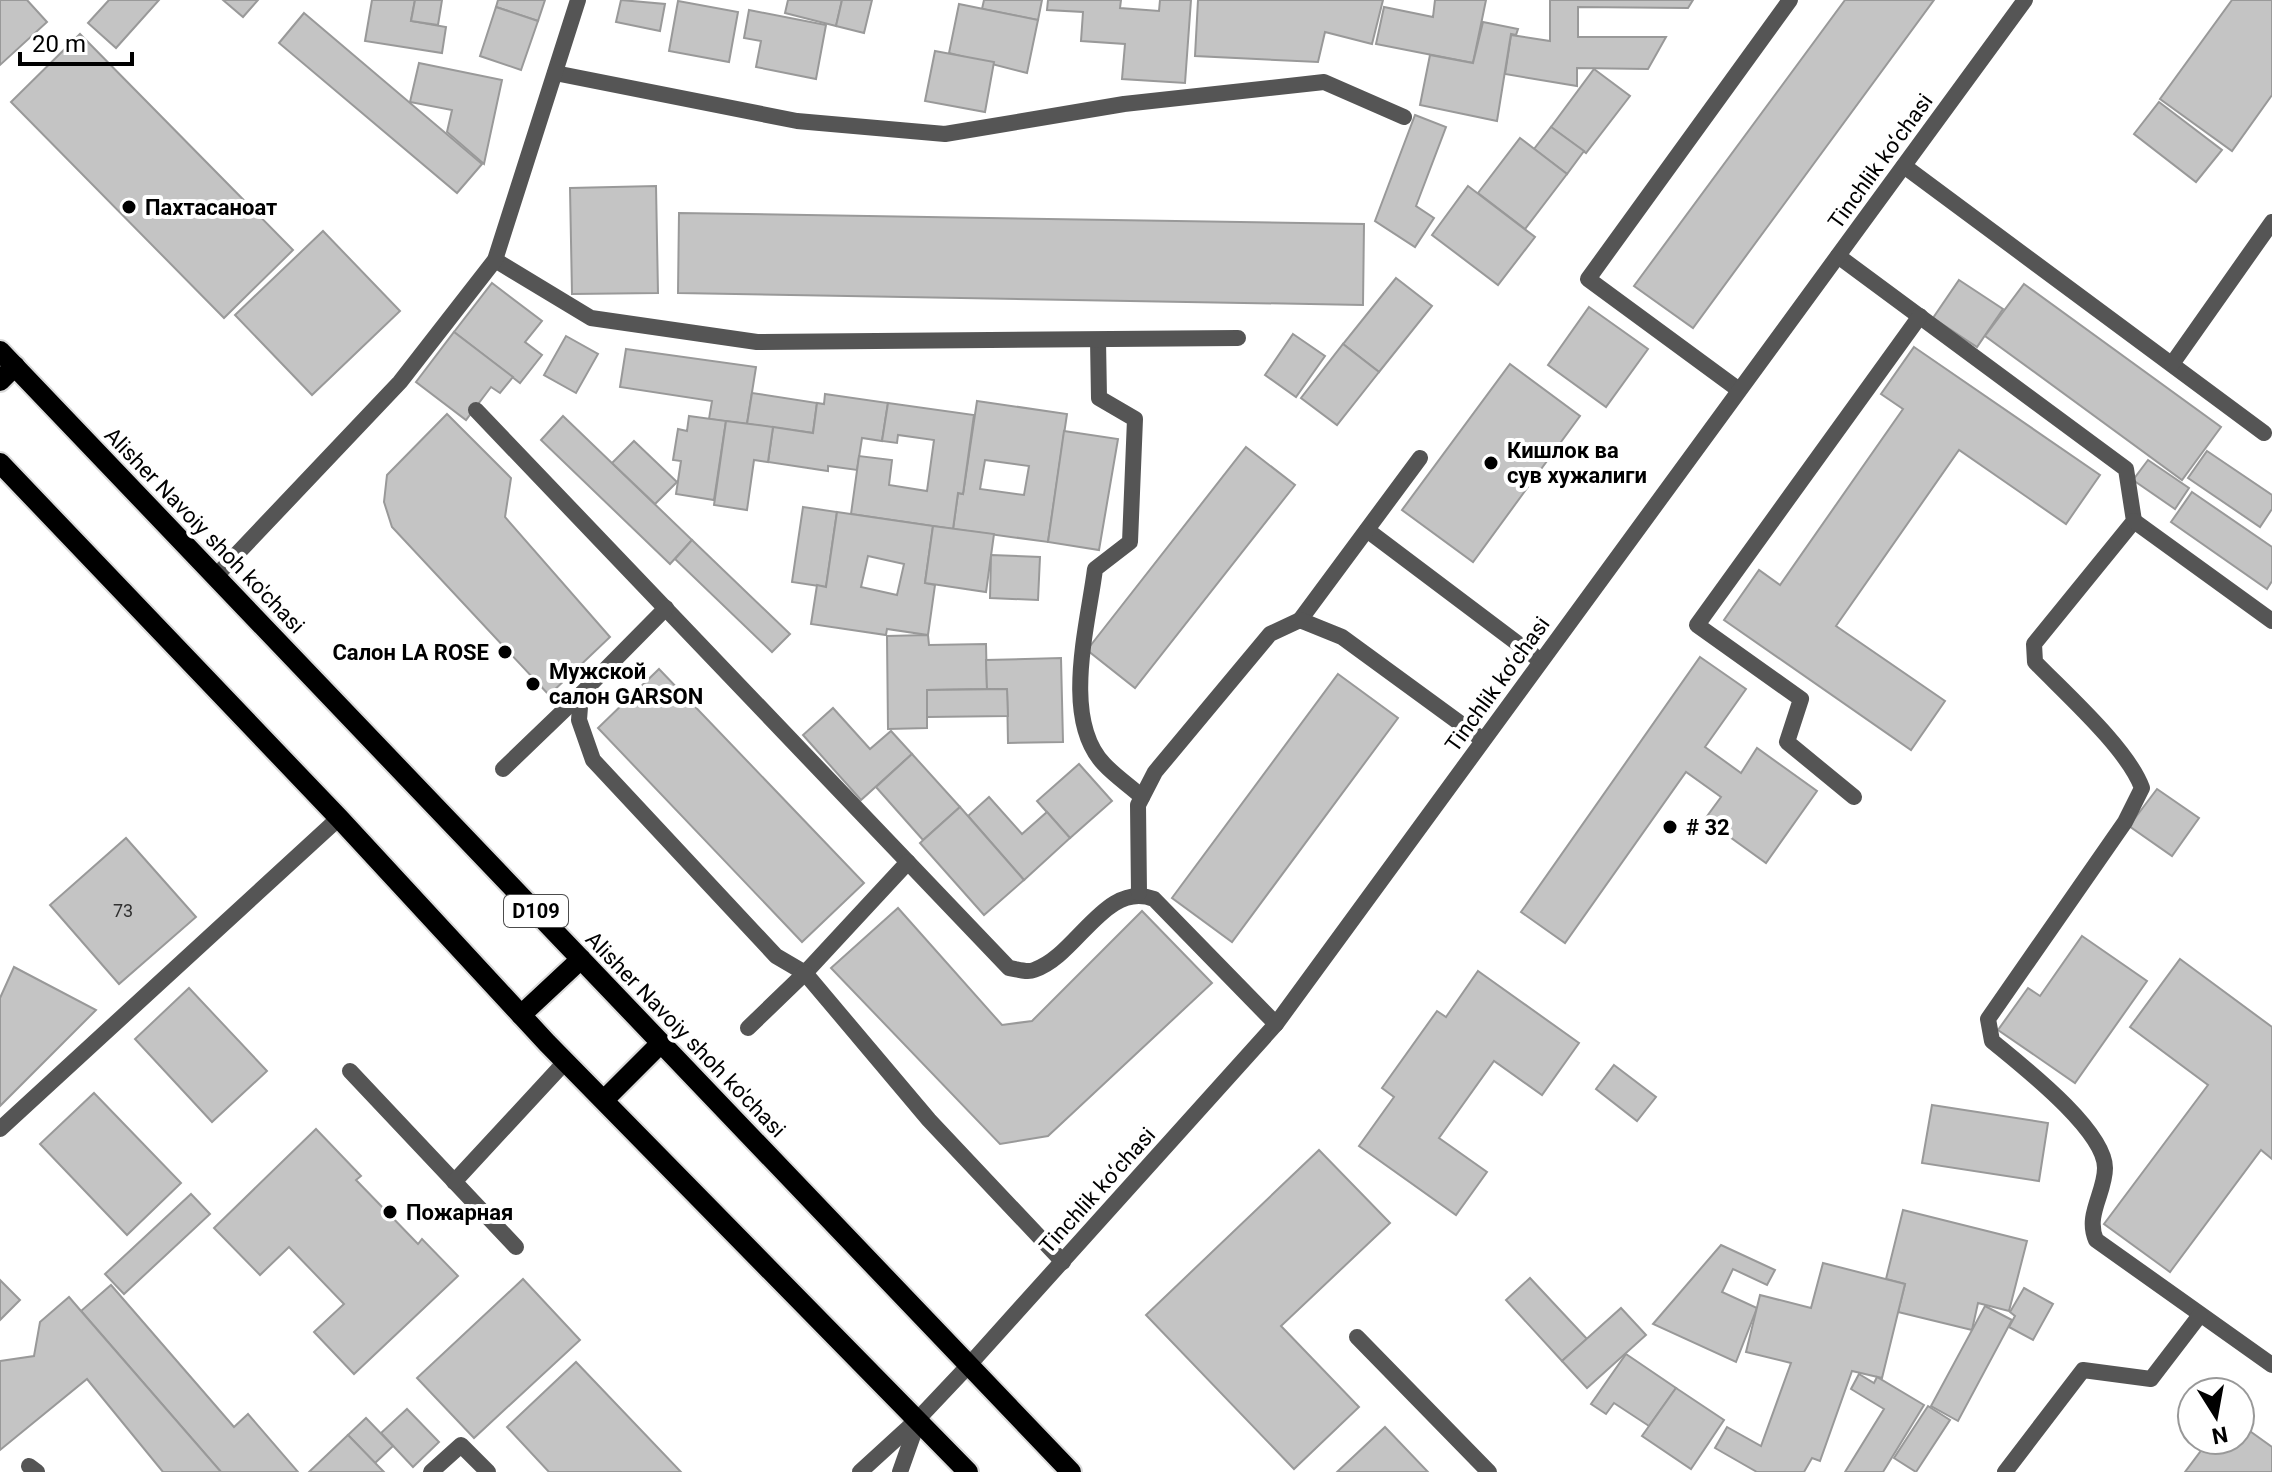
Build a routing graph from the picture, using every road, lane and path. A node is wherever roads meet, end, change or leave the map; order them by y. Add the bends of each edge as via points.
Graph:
1 (578, 0) edge
2 (1790, 0) edge
3 (2025, 0) edge
4 (555, 73) junction
5 (1404, 117) dead end
6 (1904, 166) junction
7 (2272, 222) edge
8 (1838, 256) junction
9 (495, 260) junction
10 (1920, 316) junction
11 (1238, 338) dead end
12 (1098, 340) junction
13 (0, 351) edge
14 (2172, 364) junction
15 (8, 374) edge
16 (1739, 390) junction
17 (476, 410) dead end
18 (2264, 433) dead end
19 (1420, 458) dead end
20 (0, 463) edge
21 (2134, 521) junction
22 (1367, 530) junction
23 (216, 576) junction
24 (666, 608) junction
25 (1300, 620) junction
26 (2272, 621) edge
27 (1541, 661) junction
28 (581, 694) junction
29 (1483, 740) junction
30 (503, 769) dead end
31 (1142, 797) junction
32 (1854, 797) dead end
33 (339, 818) junction
34 (908, 862) junction
35 (1139, 893) junction
36 (581, 959) junction
37 (805, 973) junction
38 (521, 1015) junction
39 (1276, 1024) junction
40 (748, 1028) dead end
41 (661, 1043) junction
42 (566, 1061) junction
43 (350, 1071) dead end
44 (604, 1100) junction
45 (0, 1129) edge
46 (454, 1182) junction
47 (516, 1247) dead end
48 (1063, 1262) junction
49 (2200, 1315) junction
50 (1357, 1337) dead end
51 (969, 1365) junction
52 (2272, 1365) edge
53 (918, 1419) junction
54 (431, 1472) edge
55 (488, 1472) edge
56 (860, 1472) edge
57 (900, 1472) edge
58 (968, 1472) edge
59 (1071, 1472) edge
60 (1489, 1472) edge
61 (2005, 1472) edge

1 - 4 street
2 - 16 street via 1588,279
3 - 6 street, Tinchlik kо‘chasi
4 - 5 street via 797,121 945,134 1124,104 1324,82
4 - 9 street
6 - 8 street, Tinchlik kо‘chasi
6 - 14 street
7 - 14 street
8 - 10 street
8 - 16 street, Tinchlik kо‘chasi
9 - 12 street via 591,318 757,342
9 - 23 street via 400,382
10 - 21 street via 2126,469
10 - 32 street via 1697,625 1801,699 1787,742
11 - 12 street
12 - 31 street via 1099,398 1135,419 1130,542 1095,569 1080,691 1082,721 1102,763
13 - 15 main road, Alisher Navoiy shoh ko'chasi / D109
14 - 18 street
15 - 23 main road, Alisher Navoiy shoh ko'chasi / D109
16 - 27 street, Tinchlik kо‘chasi
17 - 24 street
19 - 22 street
20 - 33 main road
21 - 26 street
21 - 49 street via 2032,653 2120,753 2142,788 2125,822 1988,1019 1987,1032 2094,1137 2105,1163 2092,1219 2096,1240
22 - 25 street
22 - 27 street
23 - 36 main road, Alisher Navoiy shoh ko'chasi / D109
24 - 28 street
24 - 34 street
25 - 29 street via 1342,637
25 - 31 street via 1270,634 1155,772
27 - 29 street, Tinchlik kо‘chasi
28 - 30 street
28 - 37 street via 579,720 593,760 776,956
29 - 39 street, Tinchlik kо‘chasi
31 - 35 street
33 - 38 main road
33 - 45 street
34 - 35 street via 1009,968 1031,972 1052,962 1122,897
34 - 37 street
35 - 39 street via 1154,899
36 - 38 main road
36 - 41 main road, Alisher Navoiy shoh ko'chasi / D109
37 - 40 street
37 - 48 street via 929,1120
38 - 42 main road
39 - 48 street, Tinchlik kо‘chasi
41 - 44 main road
41 - 51 main road, Alisher Navoiy shoh ko'chasi / D109
42 - 44 main road
42 - 46 street
43 - 46 street
44 - 53 main road
46 - 47 street
48 - 51 street, Tinchlik kо‘chasi
49 - 52 street
49 - 61 street via 2151,1379 2083,1370
50 - 60 street
51 - 53 street, Tinchlik kо‘chasi
51 - 59 main road, Alisher Navoiy shoh ko'chasi / D109
53 - 56 street, Tinchlik kо‘chasi
53 - 57 street
53 - 58 main road
54 - 55 street via 461,1445

